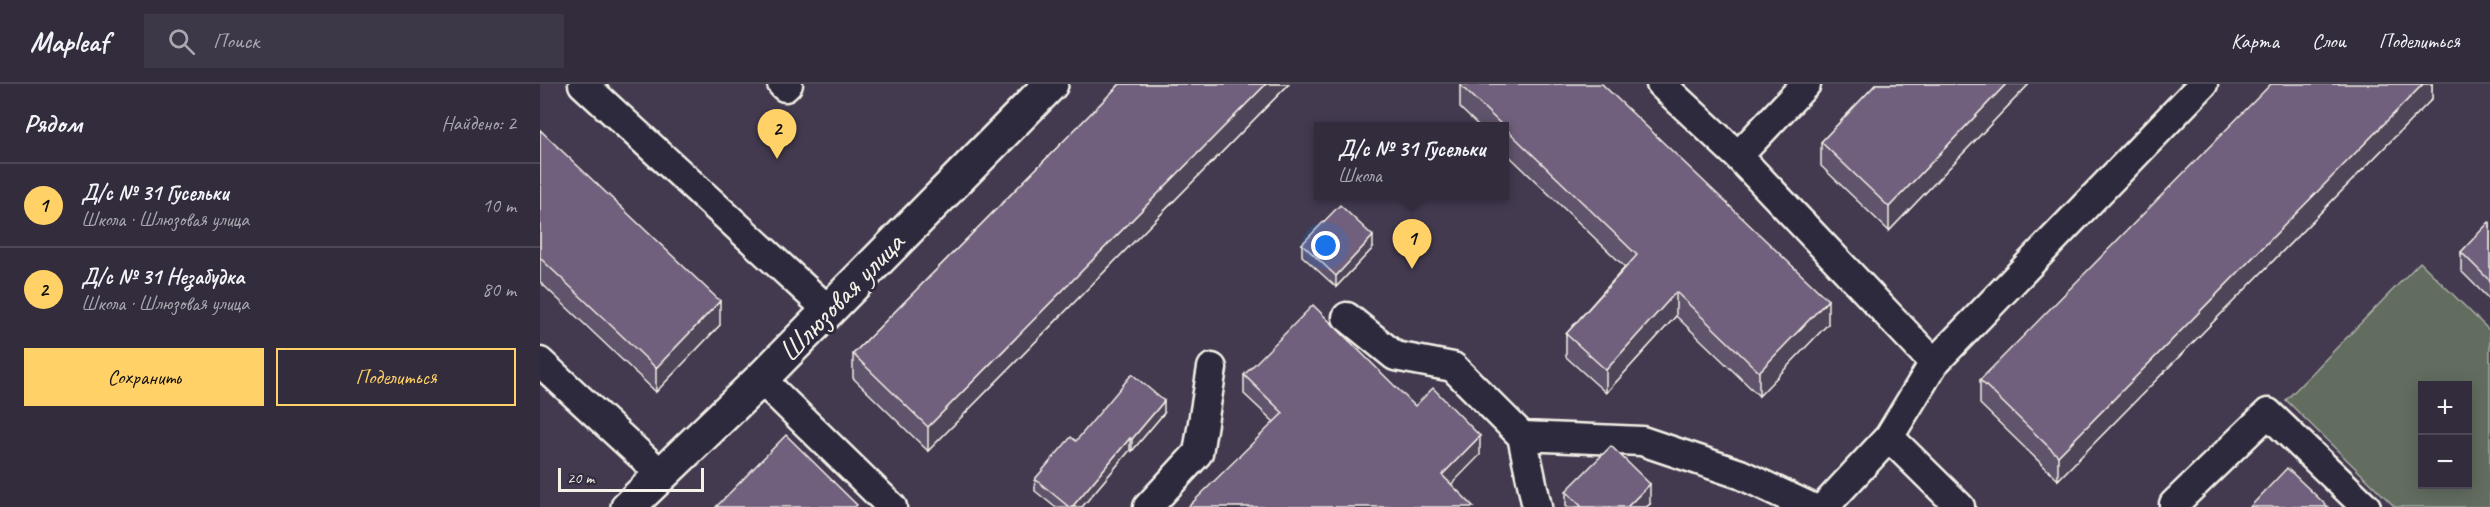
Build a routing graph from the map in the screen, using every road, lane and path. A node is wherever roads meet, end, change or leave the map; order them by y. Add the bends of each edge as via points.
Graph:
1 (583, 84) edge
2 (782, 84) edge
3 (788, 84) edge
4 (1051, 84) edge
5 (1661, 84) edge
6 (1806, 84) edge
7 (2203, 84) edge
8 (1738, 156) junction
9 (828, 310) junction
10 (1347, 316) dead end
11 (540, 362) edge
12 (1934, 363) junction
13 (1212, 368) dead end
14 (761, 379) junction
15 (1522, 436) junction
16 (1889, 437) junction
17 (662, 475) junction
18 (2174, 504) dead end
19 (628, 507) edge
20 (892, 507) edge
21 (1148, 507) edge
22 (1537, 507) edge
23 (1810, 507) edge
24 (1824, 507) edge
25 (1960, 507) edge
26 (2366, 507) edge

1 - 9 lane
2 - 3 lane
4 - 9 street, Шлюзовая улица
5 - 8 lane
6 - 8 lane
7 - 12 lane
8 - 12 lane
9 - 14 street, Шлюзовая улица
10 - 15 lane via 1395,356 1453,366
11 - 17 lane
12 - 16 lane
13 - 21 lane via 1198,453
14 - 17 street, Шлюзовая улица
14 - 20 lane
15 - 22 lane
15 - 23 lane via 1642,441 1740,474
16 - 24 lane
16 - 25 lane
17 - 19 street, Шлюзовая улица
18 - 26 lane via 2268,413

